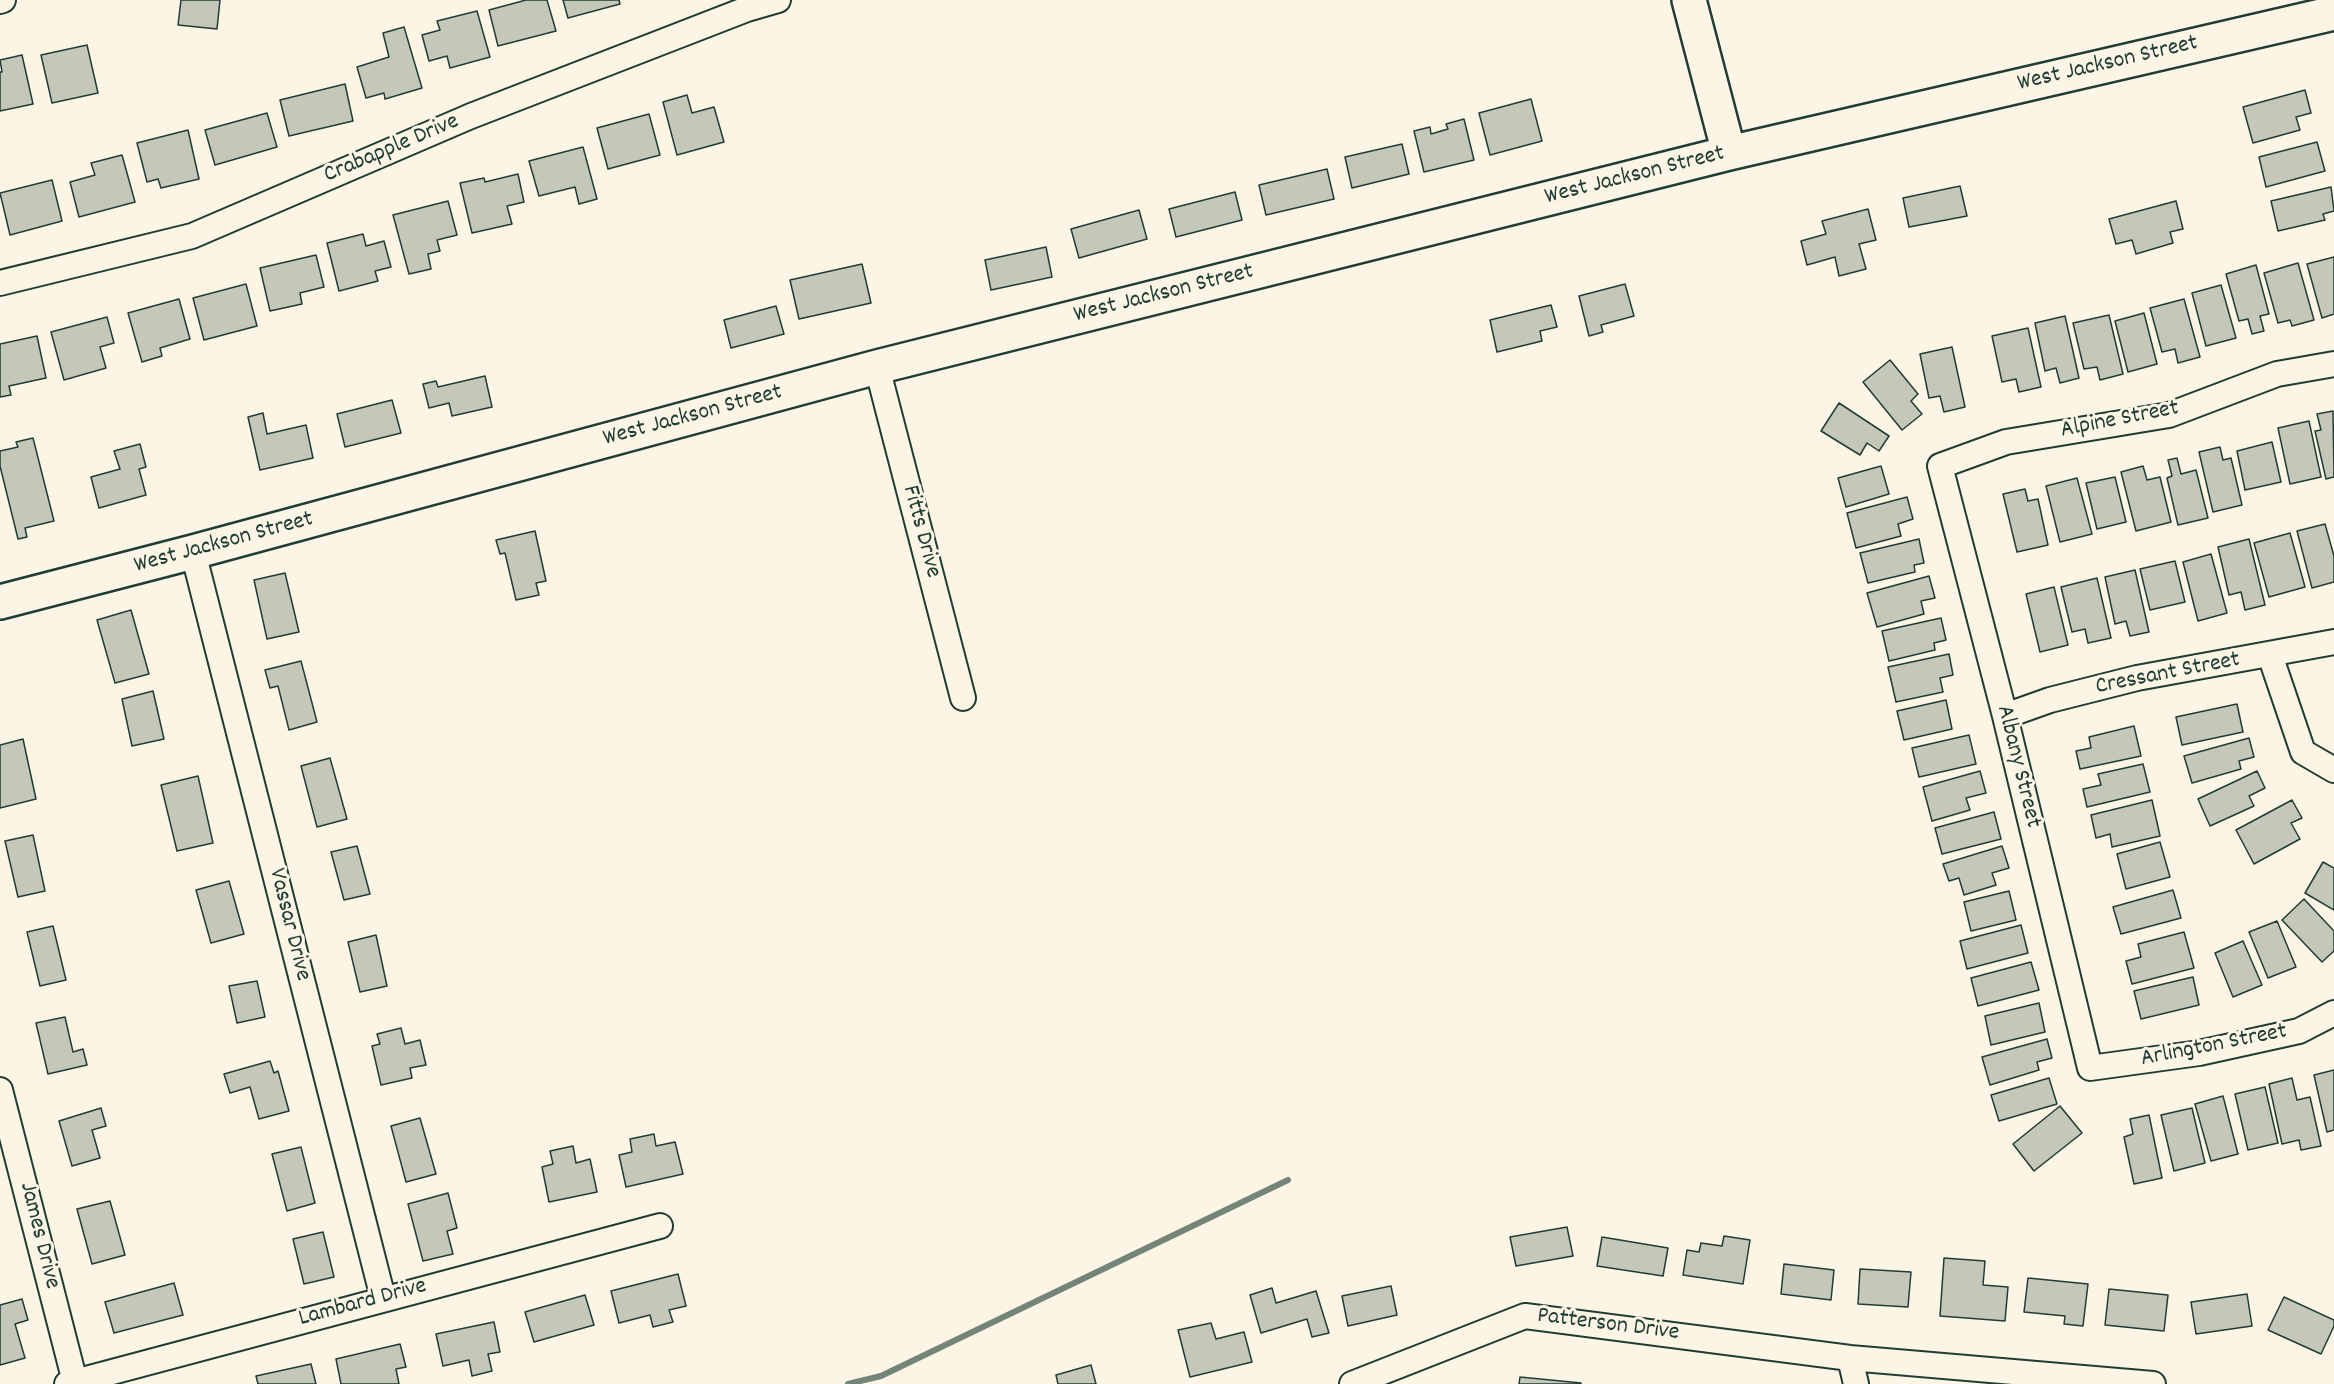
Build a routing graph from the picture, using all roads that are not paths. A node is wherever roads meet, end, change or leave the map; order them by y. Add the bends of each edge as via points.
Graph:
1 (778, 0) edge
2 (1689, 0) edge
3 (2334, 13) edge
4 (1729, 153) junction
5 (0, 283) edge
6 (2334, 364) edge
7 (877, 367) junction
8 (1940, 466) joint
9 (193, 552) junction
10 (0, 602) edge
11 (2334, 642) edge
12 (2270, 655) junction
13 (963, 698) dead end
14 (2005, 716) junction
15 (2334, 770) edge
16 (2334, 1013) edge
17 (2090, 1068) joint
18 (0, 1090) edge
19 (660, 1226) dead end
20 (383, 1298) junction
21 (1850, 1358) junction
22 (71, 1383) edge
23 (1352, 1384) edge
24 (1856, 1384) edge
25 (2153, 1384) edge

1 - 5 street, Crabapple Drive via 471,116 192,236
2 - 4 street
3 - 4 street, West Jackson Street
4 - 7 street, West Jackson Street
6 - 8 street, Alpine Street via 2277,374 2169,415 2006,442
7 - 9 street, West Jackson Street
7 - 13 street, Fitts Drive
8 - 14 street, Albany Street
9 - 10 street, West Jackson Street
9 - 20 street, Vassar Drive
11 - 12 street, Cressant Street
12 - 14 street, Cressant Street via 2137,678
12 - 15 street via 2303,752
14 - 17 street, Albany Street
16 - 17 street, Arlington Street via 2288,1034 2199,1053
18 - 22 street, James Drive
19 - 20 street, Lambard Drive
20 - 22 street, Lambard Drive
21 - 23 street, Patterson Drive via 1525,1316
21 - 24 street
21 - 25 street, Patterson Drive

